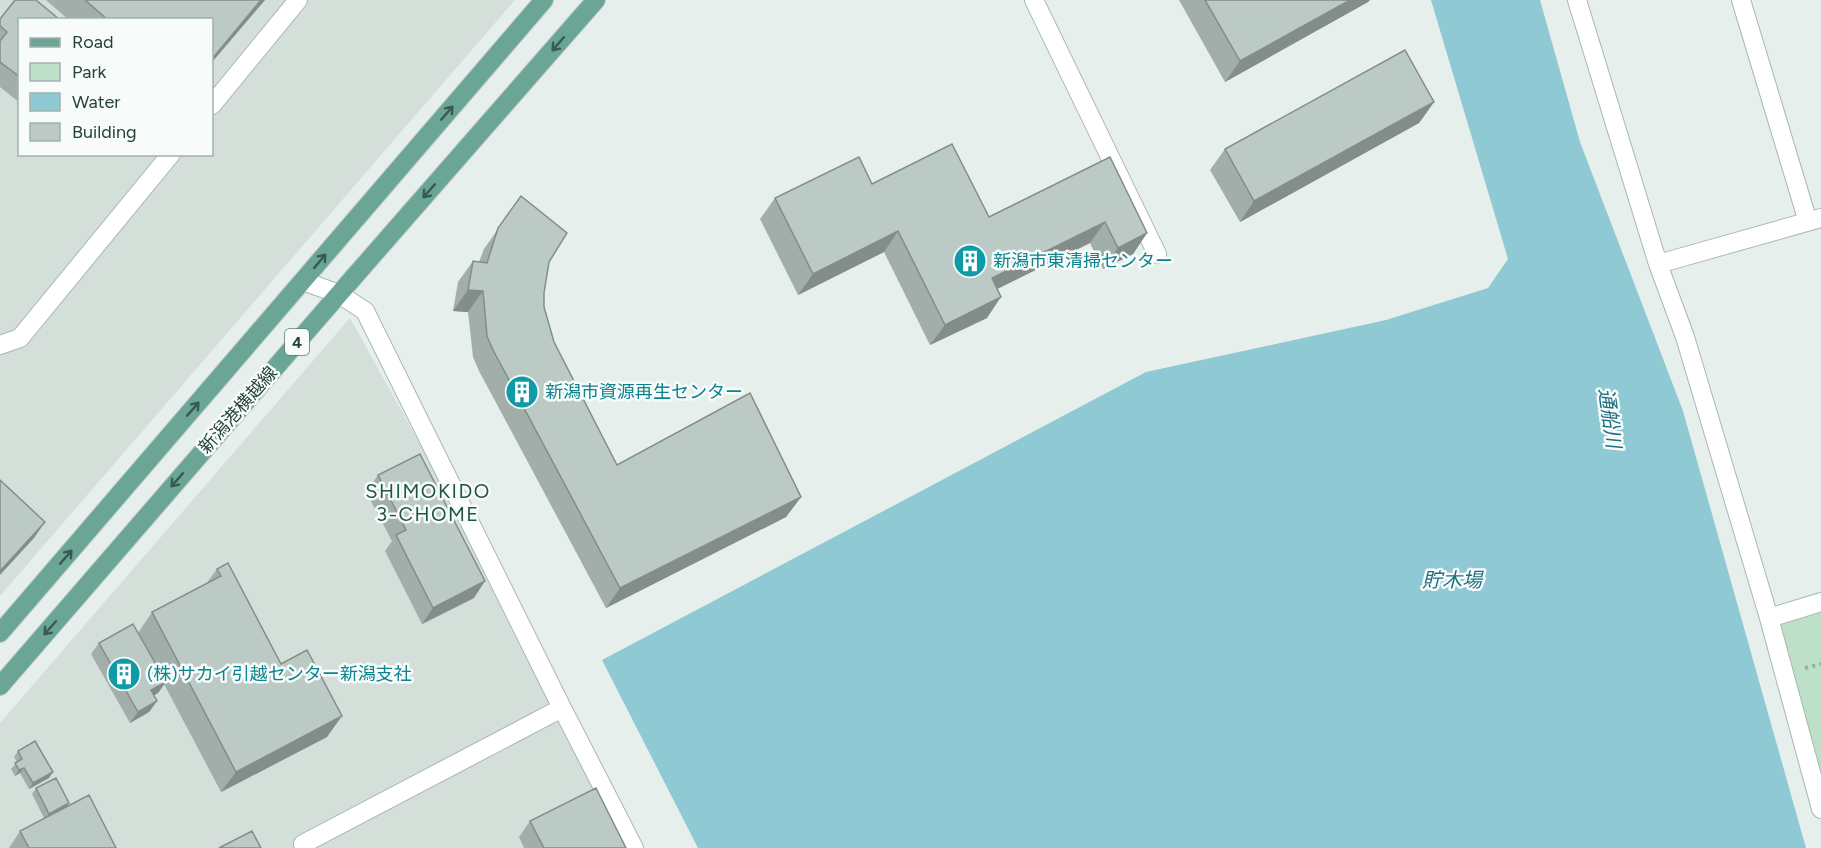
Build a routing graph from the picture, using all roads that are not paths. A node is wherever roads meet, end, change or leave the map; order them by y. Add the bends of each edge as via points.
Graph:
1 (298, 0) edge
2 (544, 0) edge
3 (596, 0) edge
4 (1034, 0) edge
5 (1577, 0) edge
6 (1741, 0) edge
7 (213, 104) edge
8 (169, 156) edge
9 (1815, 220) edge
10 (1157, 254) dead end
11 (1658, 264) junction
12 (303, 281) junction
13 (339, 294) junction
14 (0, 345) edge
15 (1821, 602) edge
16 (1769, 618) junction
17 (0, 633) edge
18 (0, 686) edge
19 (562, 708) junction
20 (1821, 809) edge
21 (303, 844) dead end
22 (634, 848) edge

1 - 7 street
12 -> 2 main road, 新潟港横越線 / 4
3 -> 13 main road, 新潟港横越線 / 4
4 - 10 street
5 - 11 street
6 - 9 street
8 - 14 street via 20,338
9 - 11 street
11 - 16 street via 1685,337
12 - 13 street
17 -> 12 main road, 新潟港横越線 / 4
13 -> 18 main road, 新潟港横越線 / 4
13 - 19 street via 365,310
15 - 16 street
16 - 20 street
19 - 21 street
19 - 22 street

